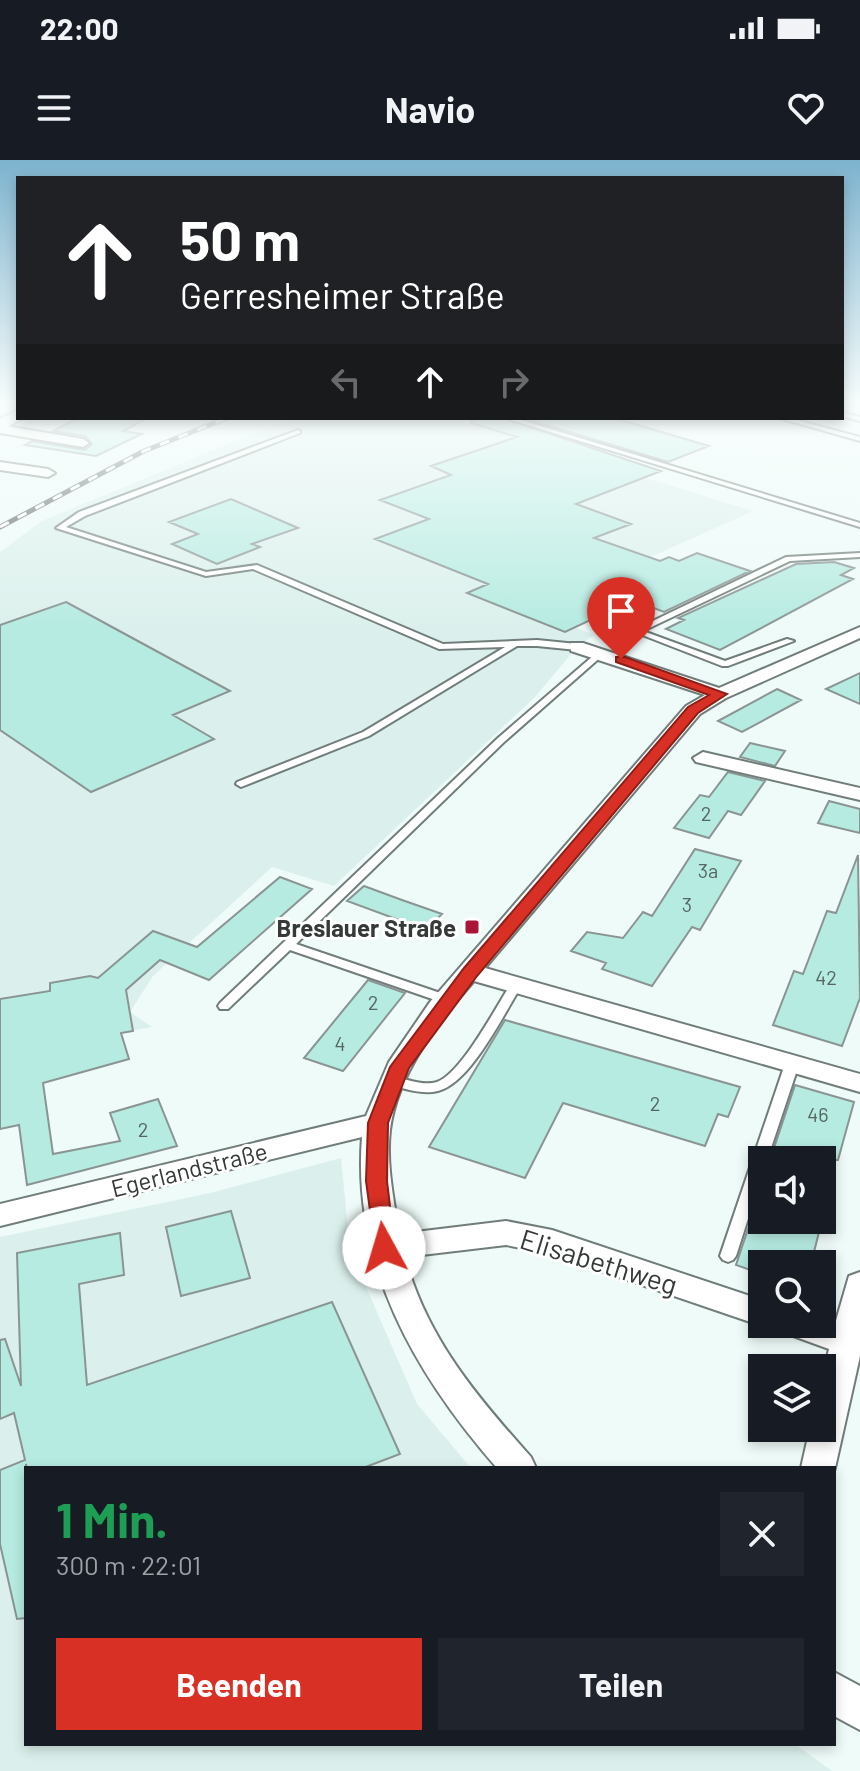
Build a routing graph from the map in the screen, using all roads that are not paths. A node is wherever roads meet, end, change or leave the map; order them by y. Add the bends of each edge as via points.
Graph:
1 (176, 478) edge
2 (706, 478) edge
3 (860, 525) edge
4 (860, 555) edge
5 (860, 632) edge
6 (790, 641) dead end
7 (516, 644) junction
8 (577, 647) joint
9 (600, 653) junction
10 (720, 694) junction
11 (703, 758) dead end
12 (241, 784) dead end
13 (860, 794) edge
14 (288, 945) junction
15 (470, 972) junction
16 (516, 985) junction
17 (448, 1000) junction
18 (224, 1006) dead end
19 (792, 1064) junction
20 (397, 1074) junction
21 (860, 1083) edge
22 (378, 1123) junction
23 (0, 1215) edge
24 (384, 1248) junction
25 (728, 1256) dead end
26 (860, 1285) edge
27 (748, 1308) edge
28 (836, 1337) edge
29 (850, 1342) junction
30 (517, 1466) edge
31 (819, 1466) edge
32 (836, 1693) edge
33 (860, 1710) edge

1 - 7 lane via 82,514 60,528 206,574 254,567 442,647
2 - 3 lane
4 - 6 lane via 789,559 636,631 725,664
5 - 10 street
7 - 8 lane
7 - 12 lane via 366,734
8 - 9 street
9 - 10 street
9 - 14 lane via 501,740
10 - 15 street via 693,710
11 - 13 street
14 - 17 lane
14 - 18 lane
15 - 16 street
15 - 17 street
16 - 19 street
16 - 20 lane via 459,1074 441,1087 417,1087
17 - 20 street
19 - 21 street
19 - 25 lane
20 - 22 street
22 - 23 street, Egerlandstraße
22 - 24 street
24 - 27 street, Elisabethweg via 506,1233 552,1242
24 - 30 street via 422,1344 464,1407
26 - 29 street
28 - 29 street
29 - 31 street
32 - 33 street

